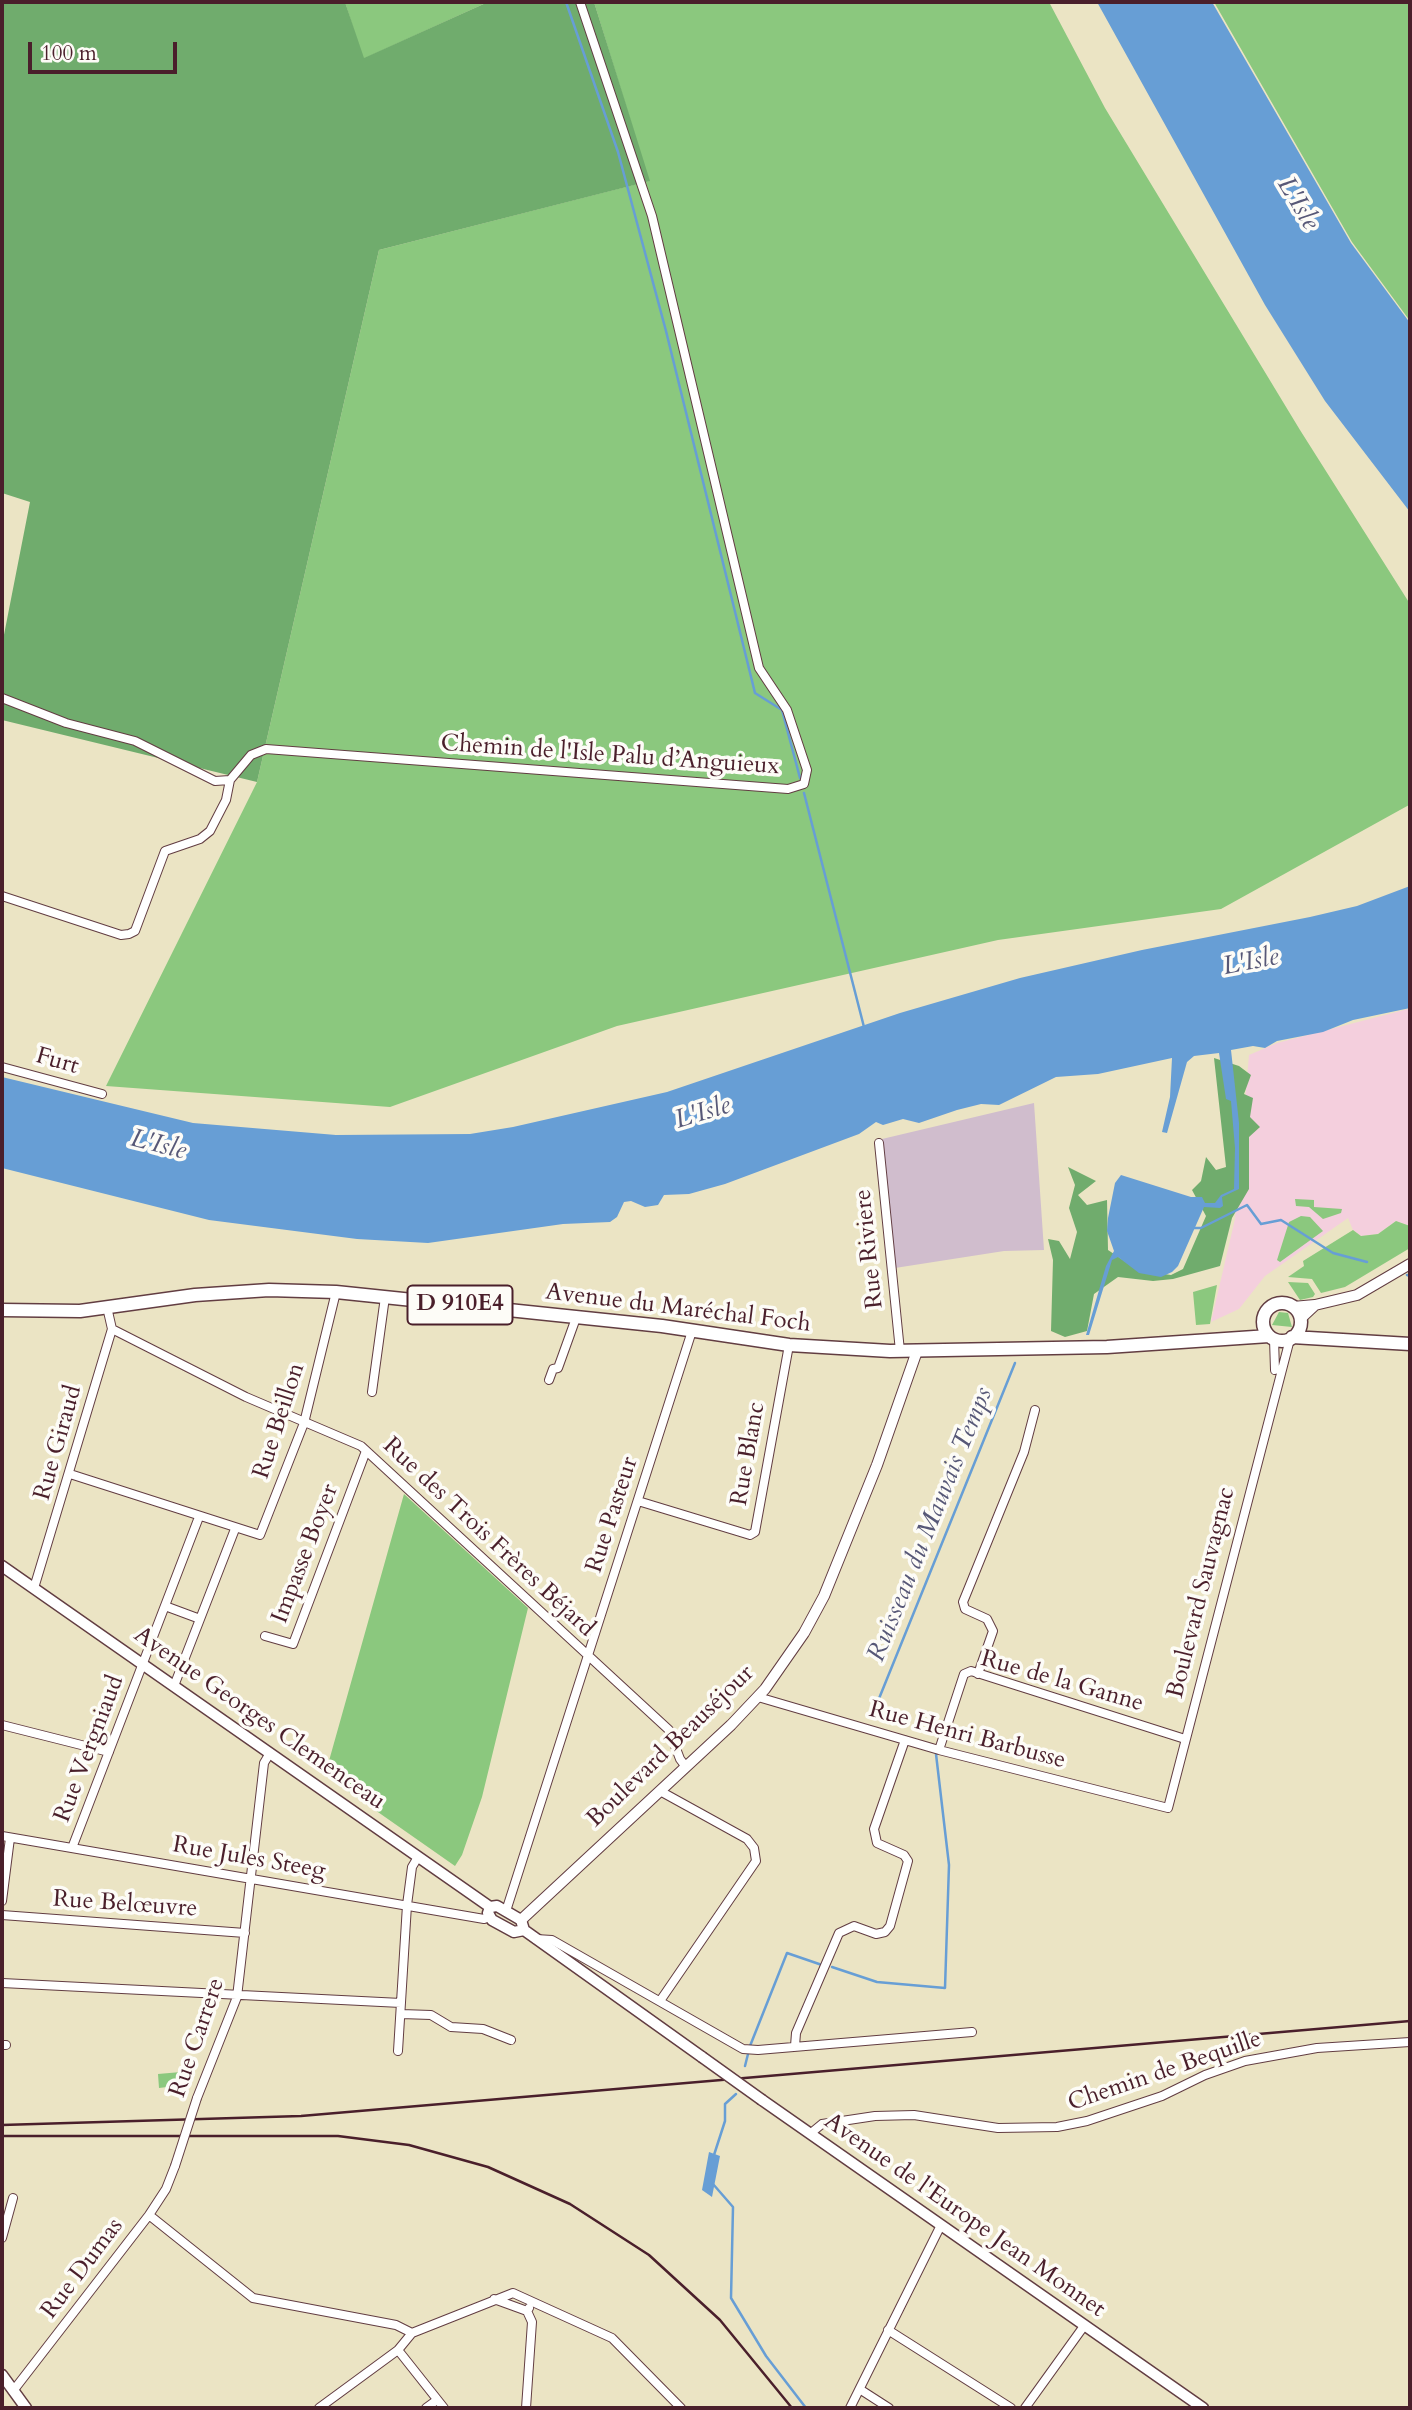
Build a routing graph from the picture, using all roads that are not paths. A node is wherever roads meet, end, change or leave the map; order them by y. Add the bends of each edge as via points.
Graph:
1 (580, 2) edge
2 (2, 698) edge
3 (230, 780) junction
4 (2, 896) edge
5 (2, 1067) edge
6 (102, 1094) dead end
7 (879, 1143) dead end
8 (1410, 1264) edge
9 (336, 1292) junction
10 (385, 1297) junction
11 (1315, 1306) junction
12 (107, 1307) junction
13 (1293, 1307) junction
14 (2, 1310) edge
15 (576, 1318) junction
16 (1263, 1319) junction
17 (113, 1329) junction
18 (1296, 1330) junction
19 (692, 1331) junction
20 (1271, 1337) junction
21 (1184, 1342) junction
22 (1410, 1343) edge
23 (789, 1345) junction
24 (900, 1351) junction
25 (917, 1351) junction
26 (550, 1380) dead end
27 (1275, 1387) junction
28 (372, 1392) dead end
29 (1035, 1410) dead end
30 (304, 1423) junction
31 (366, 1451) junction
32 (70, 1474) junction
33 (638, 1501) junction
34 (199, 1517) junction
35 (235, 1529) junction
36 (2, 1566) edge
37 (34, 1588) junction
38 (165, 1606) junction
39 (200, 1619) junction
40 (265, 1636) dead end
41 (588, 1658) junction
42 (143, 1664) junction
43 (978, 1674) junction
44 (174, 1686) junction
45 (758, 1697) junction
46 (2, 1725) edge
47 (1185, 1739) junction
48 (905, 1740) junction
49 (939, 1750) junction
50 (109, 1752) junction
51 (270, 1753) junction
52 (686, 1767) junction
53 (660, 1791) junction
54 (1168, 1808) joint
55 (6, 1837) edge
56 (72, 1848) junction
57 (418, 1857) junction
58 (251, 1880) junction
59 (2, 1900) edge
60 (407, 1905) junction
61 (506, 1911) junction
62 (490, 1912) junction
63 (2, 1915) edge
64 (523, 1925) junction
65 (245, 1933) junction
66 (536, 1939) junction
67 (2, 1983) edge
68 (237, 1997) junction
69 (660, 2001) junction
70 (401, 2003) junction
71 (401, 2014) junction
72 (972, 2032) dead end
73 (511, 2040) dead end
74 (1410, 2042) edge
75 (795, 2046) junction
76 (398, 2051) dead end
77 (702, 2057) joint
78 (811, 2133) junction
79 (175, 2166) joint
80 (13, 2199) dead end
81 (149, 2215) junction
82 (941, 2225) junction
83 (2, 2238) edge
84 (495, 2299) junction
85 (533, 2302) junction
86 (527, 2311) junction
87 (1084, 2326) junction
88 (888, 2330) junction
89 (412, 2333) junction
90 (398, 2350) junction
91 (2, 2375) edge
92 (861, 2390) junction
93 (13, 2391) junction
94 (430, 2405) edge
95 (22, 2407) edge
96 (319, 2408) edge
97 (444, 2408) edge
98 (526, 2408) edge
99 (681, 2408) edge
100 (850, 2408) edge
101 (889, 2408) edge
102 (1011, 2408) edge
103 (1025, 2408) edge
104 (1203, 2408) edge

1 - 3 street, Chemin de l'Isle Palu d’Anguieux via 652,216 759,668 787,709 807,778 804,785 788,789 266,749 251,755
2 - 3 street via 66,723 135,741 215,781
3 - 4 street via 226,800 210,831 165,851 135,930 129,934
5 - 6 street, Furt
7 - 24 street, Rue Riviere
8 - 11 street via 1357,1295
9 - 10 main road, Avenue du Maréchal Foch / D 910E4
9 - 12 main road, Avenue du Maréchal Foch / D 910E4 via 269,1290
9 - 30 street, Rue Beillon
10 - 15 main road, Avenue du Maréchal Foch / D 910E4
10 - 28 street
11 - 13 street
11 - 18 street
12 - 14 main road, Avenue du Maréchal Foch / D 910E4 via 61,1312
12 - 17 street
13 - 16 main road via 1277,1303 1267,1309
13 - 18 main road
15 - 19 main road, Avenue du Maréchal Foch / D 910E4
15 - 26 street
16 - 20 main road
16 - 21 main road, Avenue du Maréchal Foch / D 910E4 via 1249,1328
17 - 30 street, Rue des Trois Frères Béjard
17 - 32 street, Rue Giraud
18 - 20 main road
18 - 22 main road via 1352,1340
18 - 27 street, Boulevard Sauvagnac
19 - 23 main road, Avenue du Maréchal Foch / D 910E4
19 - 33 street, Rue Pasteur
20 - 21 main road, Avenue du Maréchal Foch / D 910E4
20 - 27 street, Boulevard Sauvagnac
21 - 25 main road, Avenue du Maréchal Foch / D 910E4
23 - 24 main road, Avenue du Maréchal Foch / D 910E4
23 - 33 street, Rue Blanc via 755,1532 750,1535
24 - 25 main road, Avenue du Maréchal Foch / D 910E4
25 - 45 street, Boulevard Beauséjour via 824,1596
27 - 47 street, Boulevard Sauvagnac
29 - 43 street via 1024,1452 962,1602 965,1609 987,1619 993,1631
30 - 31 street, Rue des Trois Frères Béjard
30 - 35 street, Rue Beillon via 260,1535
31 - 40 street, Impasse Boyer via 293,1644
31 - 41 street, Rue des Trois Frères Béjard
32 - 34 street
32 - 37 street, Rue Giraud
33 - 41 street, Rue Pasteur
34 - 35 street
34 - 38 street, Rue Vergniaud
35 - 39 street
36 - 37 main road, Avenue Georges Clemenceau
37 - 42 main road, Avenue Georges Clemenceau
38 - 39 street
38 - 42 street, Rue Vergniaud
39 - 44 street
41 - 52 street, Rue des Trois Frères Béjard via 670,1730
41 - 61 street, Rue Pasteur
42 - 44 main road, Avenue Georges Clemenceau
42 - 50 street, Rue Vergniaud
43 - 47 street, Rue de la Ganne
43 - 49 street, Rue de la Ganne via 964,1674
44 - 51 main road, Avenue Georges Clemenceau
45 - 48 street, Rue Henri Barbusse
45 - 52 street, Boulevard Beauséjour
46 - 50 street
47 - 54 street, Boulevard Sauvagnac
48 - 49 street, Rue Henri Barbusse
48 - 75 street via 874,1829 877,1843 908,1861 890,1926 876,1934 854,1926 839,1933 796,2033
49 - 54 street, Rue Henri Barbusse
50 - 56 street, Rue Vergniaud
51 - 57 main road, Avenue Georges Clemenceau
51 - 58 street, Rue Carrere via 264,1763
52 - 53 street, Boulevard Beauséjour
53 - 64 street, Boulevard Beauséjour
53 - 69 street via 747,1839 756,1861
55 - 56 street, Rue Jules Steeg
55 - 59 street
56 - 58 street, Rue Jules Steeg
57 - 60 street via 412,1867
57 - 62 main road, Avenue Georges Clemenceau
58 - 60 street, Rue Jules Steeg
58 - 65 street, Rue Carrere
60 - 62 street, Rue Jules Steeg via 484,1919
60 - 70 street
61 - 62 main road, Avenue Georges Clemenceau via 497,1906
61 - 64 main road, Avenue Georges Clemenceau
62 - 64 main road, Avenue Georges Clemenceau via 514,1932
63 - 65 street, Rue Belœuvre
64 - 66 main road, Avenue Georges Clemenceau
65 - 68 street, Rue Carrere
66 - 69 street, Avenue Georges Clemenceau via 552,1940
66 - 77 main road, Avenue Georges Clemenceau
67 - 68 street
68 - 70 street
68 - 79 street, Rue Carrere, bridge
69 - 75 street, Avenue Georges Clemenceau via 743,2049
70 - 71 street
71 - 73 street via 431,2015 452,2027 483,2029
71 - 76 street
72 - 75 street, Avenue Georges Clemenceau
74 - 78 street, Chemin de Bequille via 1317,2048 1245,2061 1205,2074 1162,2096 1087,2122 1057,2127 998,2128 914,2115 822,2124
77 - 78 main road, Avenue de l'Europe Jean Monnet, bridge
78 - 82 main road, Avenue de l'Europe Jean Monnet
79 - 81 street, Rue Dumas
80 - 83 street
81 - 89 street via 253,2298 396,2325
81 - 93 street, Rue Dumas
82 - 87 main road, Avenue de l'Europe Jean Monnet
82 - 88 street
84 - 85 street via 513,2293
84 - 86 street
84 - 89 street
85 - 86 street
85 - 99 street via 618,2342
86 - 98 street via 532,2322
87 - 103 street
87 - 104 main road, Avenue de l'Europe Jean Monnet
88 - 92 street
88 - 102 street
89 - 90 street
90 - 94 street
90 - 96 street
91 - 93 main road
92 - 100 street
92 - 101 street
93 - 95 main road
94 - 97 street

